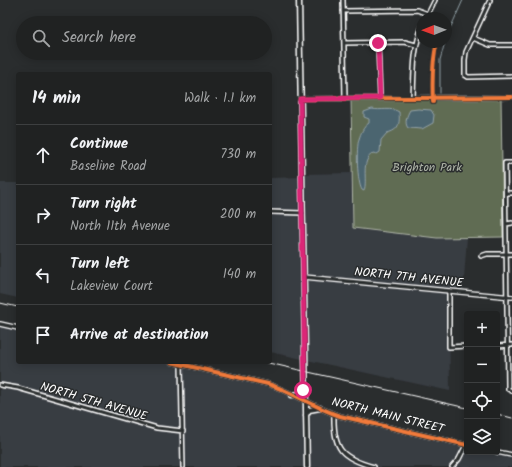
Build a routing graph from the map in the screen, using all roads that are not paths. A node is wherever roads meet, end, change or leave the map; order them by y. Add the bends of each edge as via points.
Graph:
1 (299, 0) edge
2 (343, 0) edge
3 (434, 0) edge
4 (490, 0) edge
5 (343, 11) junction
6 (422, 12) edge
7 (429, 12) edge
8 (473, 38) junction
9 (344, 43) junction
10 (378, 43) junction
11 (512, 44) edge
12 (416, 45) joint
13 (512, 76) edge
14 (512, 96) edge
15 (345, 98) junction
16 (380, 98) junction
17 (414, 98) junction
18 (300, 99) junction
19 (512, 163) edge
20 (506, 193) junction
21 (512, 193) edge
22 (272, 212) edge
23 (303, 212) junction
24 (506, 224) junction
25 (512, 224) edge
26 (506, 254) junction
27 (512, 254) edge
28 (481, 256) dead end
29 (304, 277) junction
30 (449, 291) junction
31 (507, 297) junction
32 (512, 298) edge
33 (0, 324) edge
34 (16, 328) edge
35 (464, 346) edge
36 (500, 346) edge
37 (507, 346) junction
38 (512, 346) edge
39 (178, 364) edge
40 (181, 365) junction
41 (0, 385) edge
42 (305, 386) junction
43 (511, 390) edge
44 (292, 394) junction
45 (306, 401) junction
46 (320, 408) junction
47 (334, 414) junction
48 (306, 415) junction
49 (183, 431) junction
50 (464, 444) edge
51 (464, 450) edge
52 (500, 453) edge
53 (512, 455) edge
54 (184, 467) edge
55 (307, 467) edge
56 (374, 467) edge
57 (452, 467) edge

1 - 18 main road
2 - 5 street
3 - 7 street
4 - 8 street
5 - 6 street
5 - 9 street
8 - 11 street via 490,44
8 - 13 street via 465,58 466,76
9 - 10 street
9 - 15 street
10 - 12 street via 405,42
10 - 16 street
12 - 17 street
14 - 17 street
15 - 16 street
15 - 18 street
16 - 17 street
18 - 23 main road
19 - 20 street via 505,163
20 - 21 street
20 - 24 street
22 - 23 street
23 - 29 main road
24 - 25 street
24 - 26 street
26 - 27 street
26 - 28 street
26 - 31 street
29 - 30 street, NORTH 7TH AVENUE
29 - 42 main road
30 - 31 street, NORTH 7TH AVENUE
30 - 35 street via 449,347
31 - 32 street, NORTH 7TH AVENUE
31 - 37 street
33 - 34 street
36 - 37 street
37 - 38 street
37 - 43 street via 508,385
39 - 40 street, NORTH MAIN STREET
40 - 44 street, NORTH MAIN STREET via 259,382
40 - 49 street
41 - 49 street, NORTH 5TH AVENUE via 157,428
42 - 44 main road via 299,394
42 - 45 main road
44 - 45 street, NORTH MAIN STREET
45 - 46 street, NORTH MAIN STREET
45 - 48 main road
46 - 47 street, NORTH MAIN STREET
46 - 48 main road via 309,410
47 - 50 street, NORTH MAIN STREET
47 - 56 street via 335,438 342,451 352,460
48 - 55 main road
49 - 54 street
51 - 57 street
52 - 53 street

